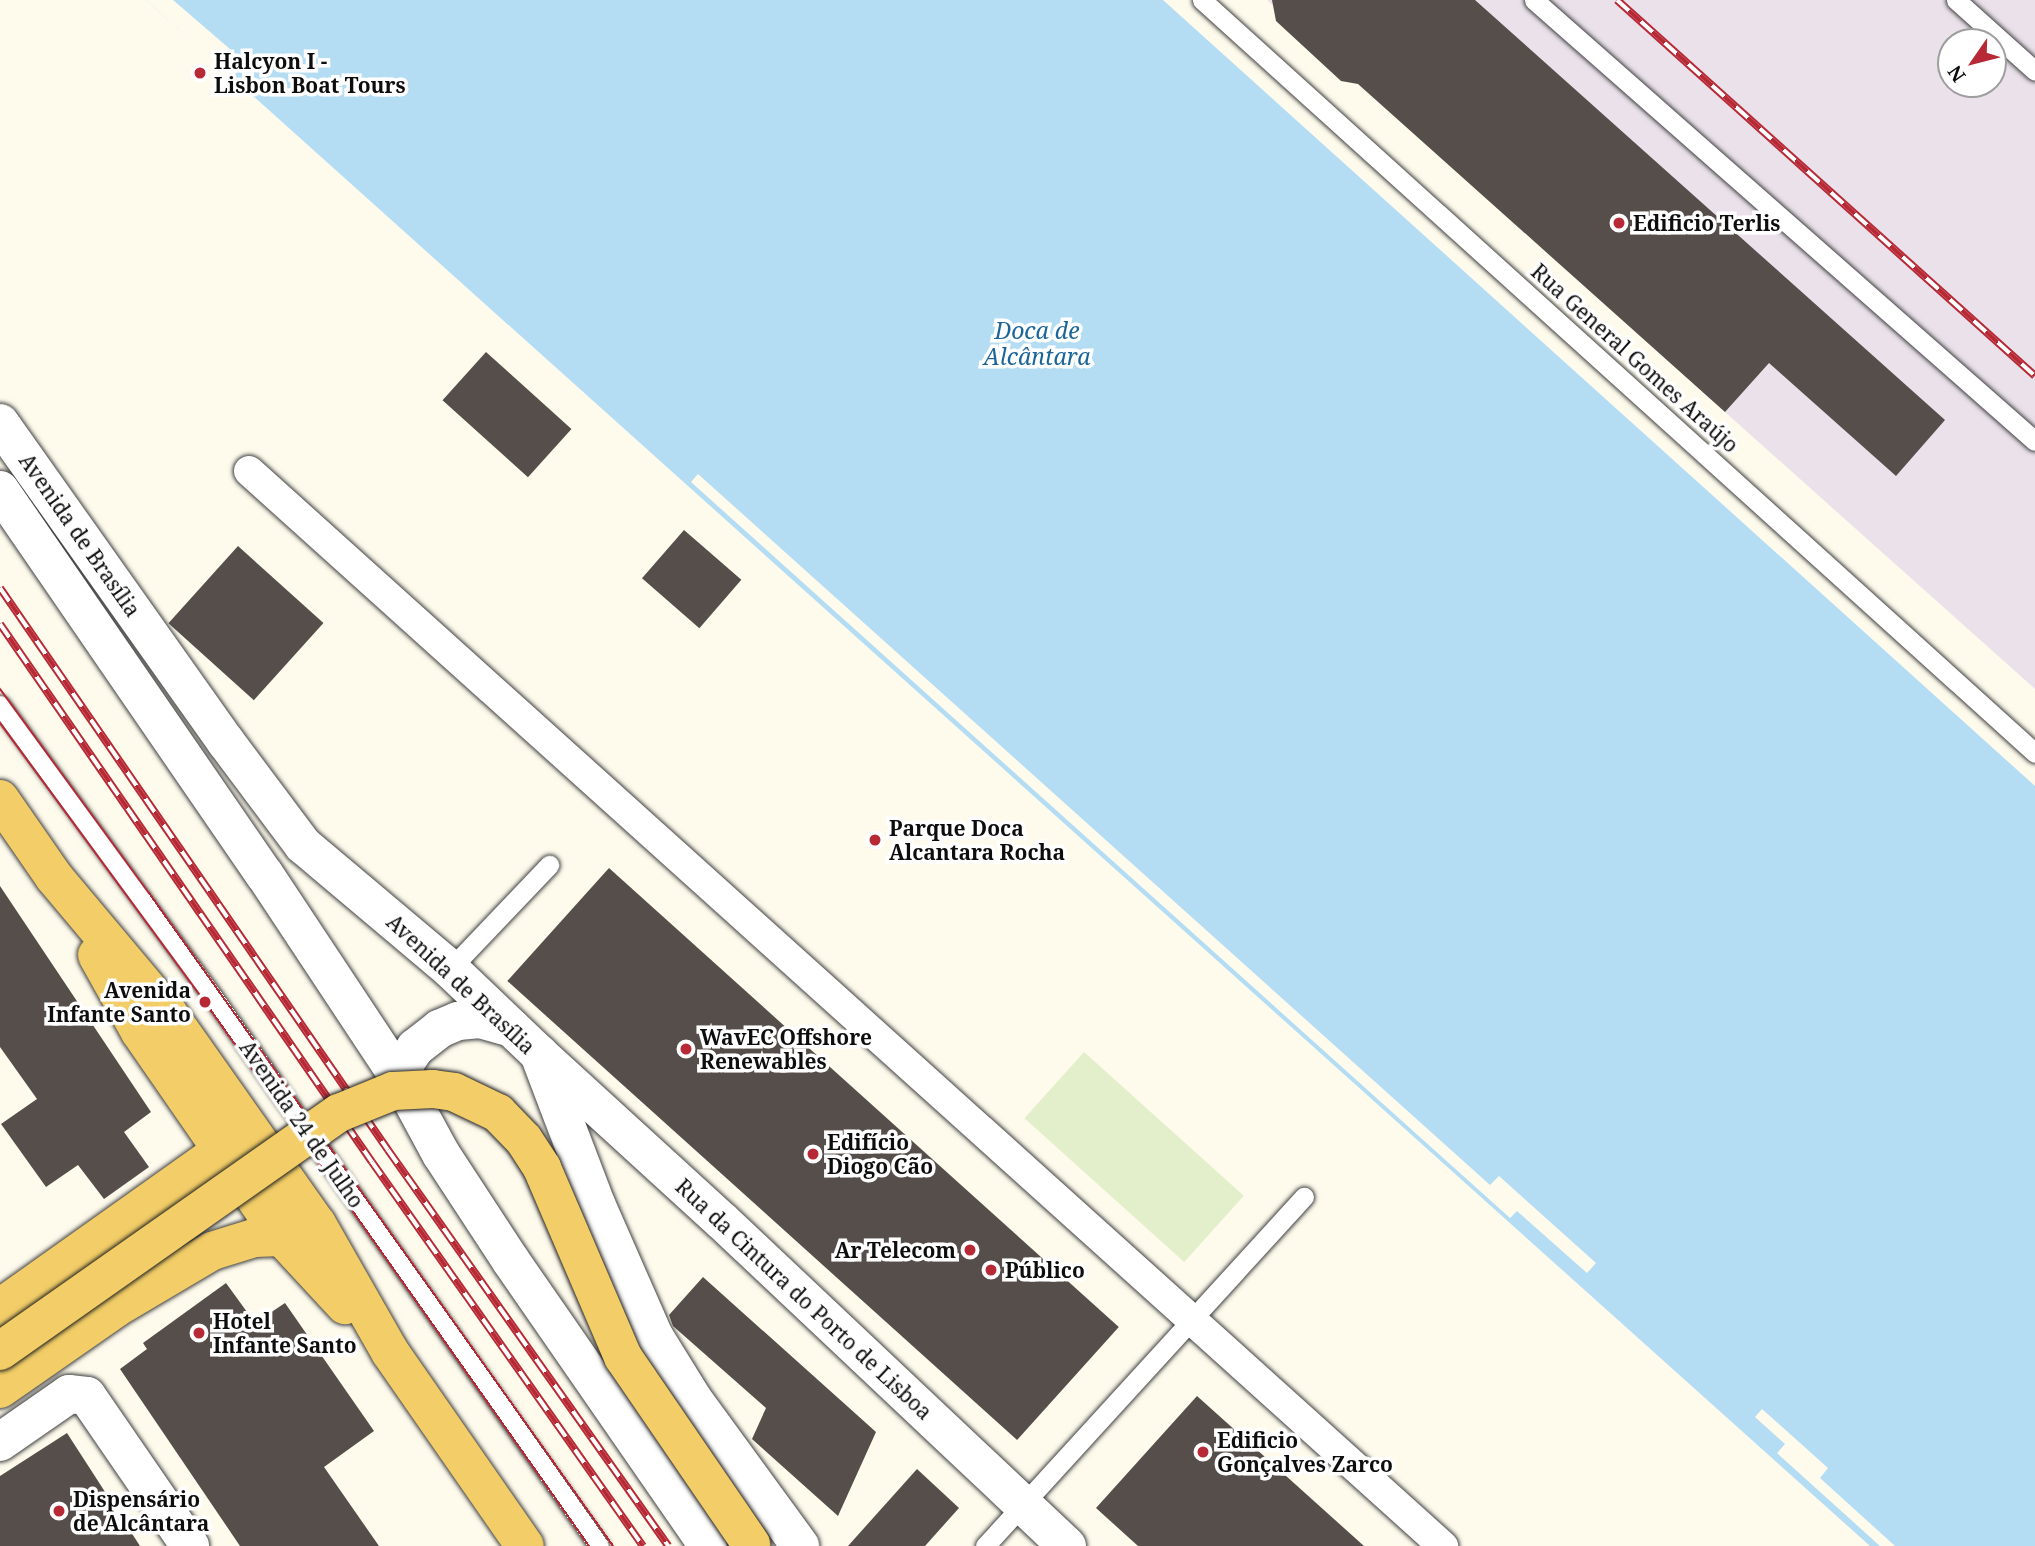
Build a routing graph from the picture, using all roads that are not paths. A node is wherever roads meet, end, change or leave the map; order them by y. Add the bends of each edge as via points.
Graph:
1 (1202, 0) edge
2 (1534, 0) edge
3 (1956, 0) edge
4 (2035, 71) edge
5 (0, 423) edge
6 (2035, 441) edge
7 (249, 471) dead end
8 (0, 489) edge
9 (159, 648) junction
10 (127, 670) junction
11 (0, 705) edge
12 (2035, 753) edge
13 (0, 799) edge
14 (549, 865) dead end
15 (54, 877) junction
16 (450, 969) junction
17 (526, 1041) junction
18 (402, 1082) junction
19 (222, 1150) junction
20 (1304, 1197) dead end
21 (299, 1231) junction
22 (0, 1308) edge
23 (1192, 1320) junction
24 (0, 1351) edge
25 (0, 1389) edge
26 (0, 1442) edge
27 (1021, 1504) junction
28 (751, 1545) edge
29 (190, 1546) edge
30 (525, 1546) edge
31 (599, 1546) edge
32 (708, 1546) edge
33 (800, 1546) edge
34 (985, 1546) edge
35 (1068, 1546) edge
36 (1443, 1546) edge

1 - 12 lane, Rua General Gomes Araújo
2 - 6 lane
3 - 4 lane
5 - 9 street, Avenida de Brasília
7 - 23 street
8 - 10 street, Avenida de Brasília
9 - 10 street
9 - 16 street, Avenida de Brasília via 303,845
10 - 18 street, Avenida de Brasília
11 - 31 lane, Avenida 24 de Julho via 213,997
13 - 15 main road
14 - 16 lane
15 - 19 main road via 140,1032
15 - 21 main road via 168,1013
16 - 17 street, Avenida de Brasília
17 - 18 street via 480,1019 458,1021 415,1048
17 - 27 street, Rua da Cintura do Porto de Lisboa
17 - 33 street, Avenida de Brasília via 654,1336 693,1399
18 - 32 street, Avenida de Brasília via 483,1218
19 - 21 main road
19 - 22 main road
20 - 23 lane
21 - 25 main road via 212,1251 117,1308
21 - 30 main road
23 - 27 lane
23 - 36 street
24 - 28 main road, bridge via 339,1113 393,1091 454,1092 498,1113 524,1140 542,1168 623,1357
26 - 29 street via 62,1398 80,1394 95,1404
27 - 34 lane
27 - 35 street, Rua da Cintura do Porto de Lisboa

